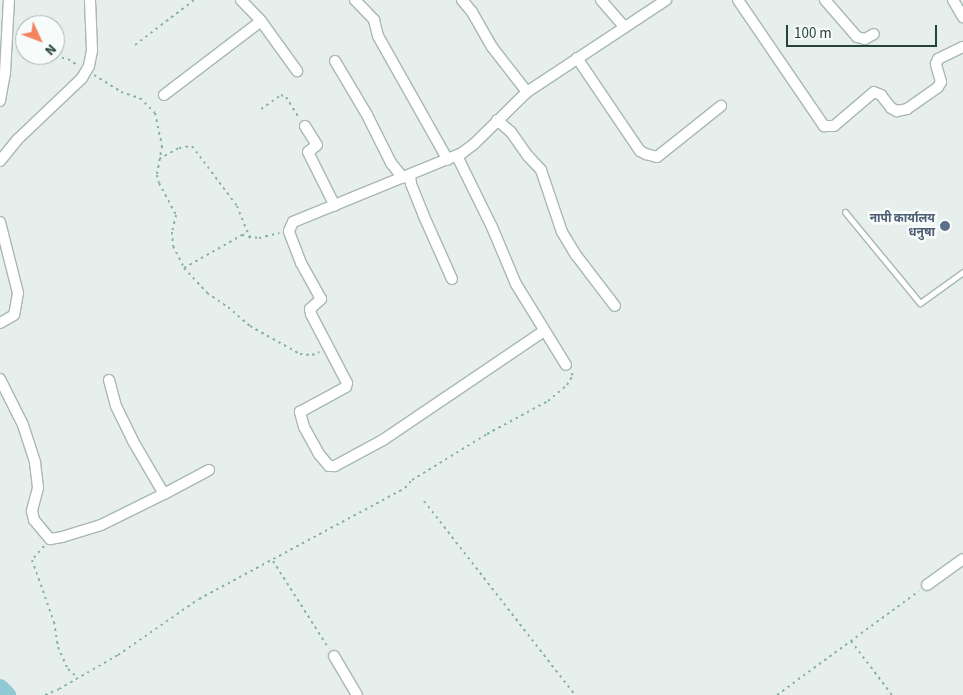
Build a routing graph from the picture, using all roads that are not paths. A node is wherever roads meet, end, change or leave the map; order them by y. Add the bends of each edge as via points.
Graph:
1 (8, 0) edge
2 (90, 0) edge
3 (241, 0) edge
4 (355, 0) edge
5 (462, 0) edge
6 (602, 0) edge
7 (666, 0) edge
8 (738, 0) edge
9 (825, 0) edge
10 (953, 0) edge
11 (963, 17) edge
12 (261, 22) junction
13 (624, 26) junction
14 (874, 34) dead end
15 (963, 47) edge
16 (577, 58) junction
17 (335, 60) dead end
18 (296, 71) dead end
19 (527, 92) junction
20 (164, 96) dead end
21 (0, 101) edge
22 (721, 106) dead end
23 (498, 120) junction
24 (305, 126) road end
25 (452, 158) junction
26 (0, 161) edge
27 (407, 177) junction
28 (335, 206) junction
29 (846, 212) dead end
30 (0, 222) edge
31 (963, 272) edge
32 (452, 278) dead end
33 (615, 306) dead end
34 (0, 323) edge
35 (544, 331) junction
36 (566, 365) road end
37 (0, 379) edge
38 (109, 380) dead end
39 (209, 470) dead end
40 (164, 494) junction
41 (963, 559) edge
42 (927, 585) road end
43 (334, 656) road end
44 (357, 695) edge

1 - 21 street via 5,73
2 - 26 street via 92,50 89,66 82,78 18,139
3 - 12 street
4 - 25 street via 374,20 378,36
5 - 19 street via 492,47
6 - 13 street
7 - 13 street
8 - 15 street via 824,126 834,126 874,92 896,111 907,109 938,87 941,82 936,64 938,60
9 - 14 street via 858,37 865,39
10 - 11 street
12 - 18 street
12 - 20 street
13 - 16 street
16 - 19 street
16 - 22 street via 640,151 646,154 657,157
17 - 27 street via 391,163
19 - 23 street
23 - 25 street via 474,144
23 - 33 street via 541,170 562,232
24 - 28 street via 317,145 308,152
25 - 27 street
25 - 35 street via 492,227 516,284
27 - 28 street
27 - 32 street
28 - 35 street via 293,222 289,231 321,299 310,309 347,383 300,412 304,427 329,466 408,424
29 - 31 lane via 920,303
30 - 34 street via 18,292 14,315
35 - 36 street
37 - 40 street via 23,425 35,463 38,488 32,511 34,520 50,538 101,525
38 - 40 street via 116,406
39 - 40 street
41 - 42 street
43 - 44 street

